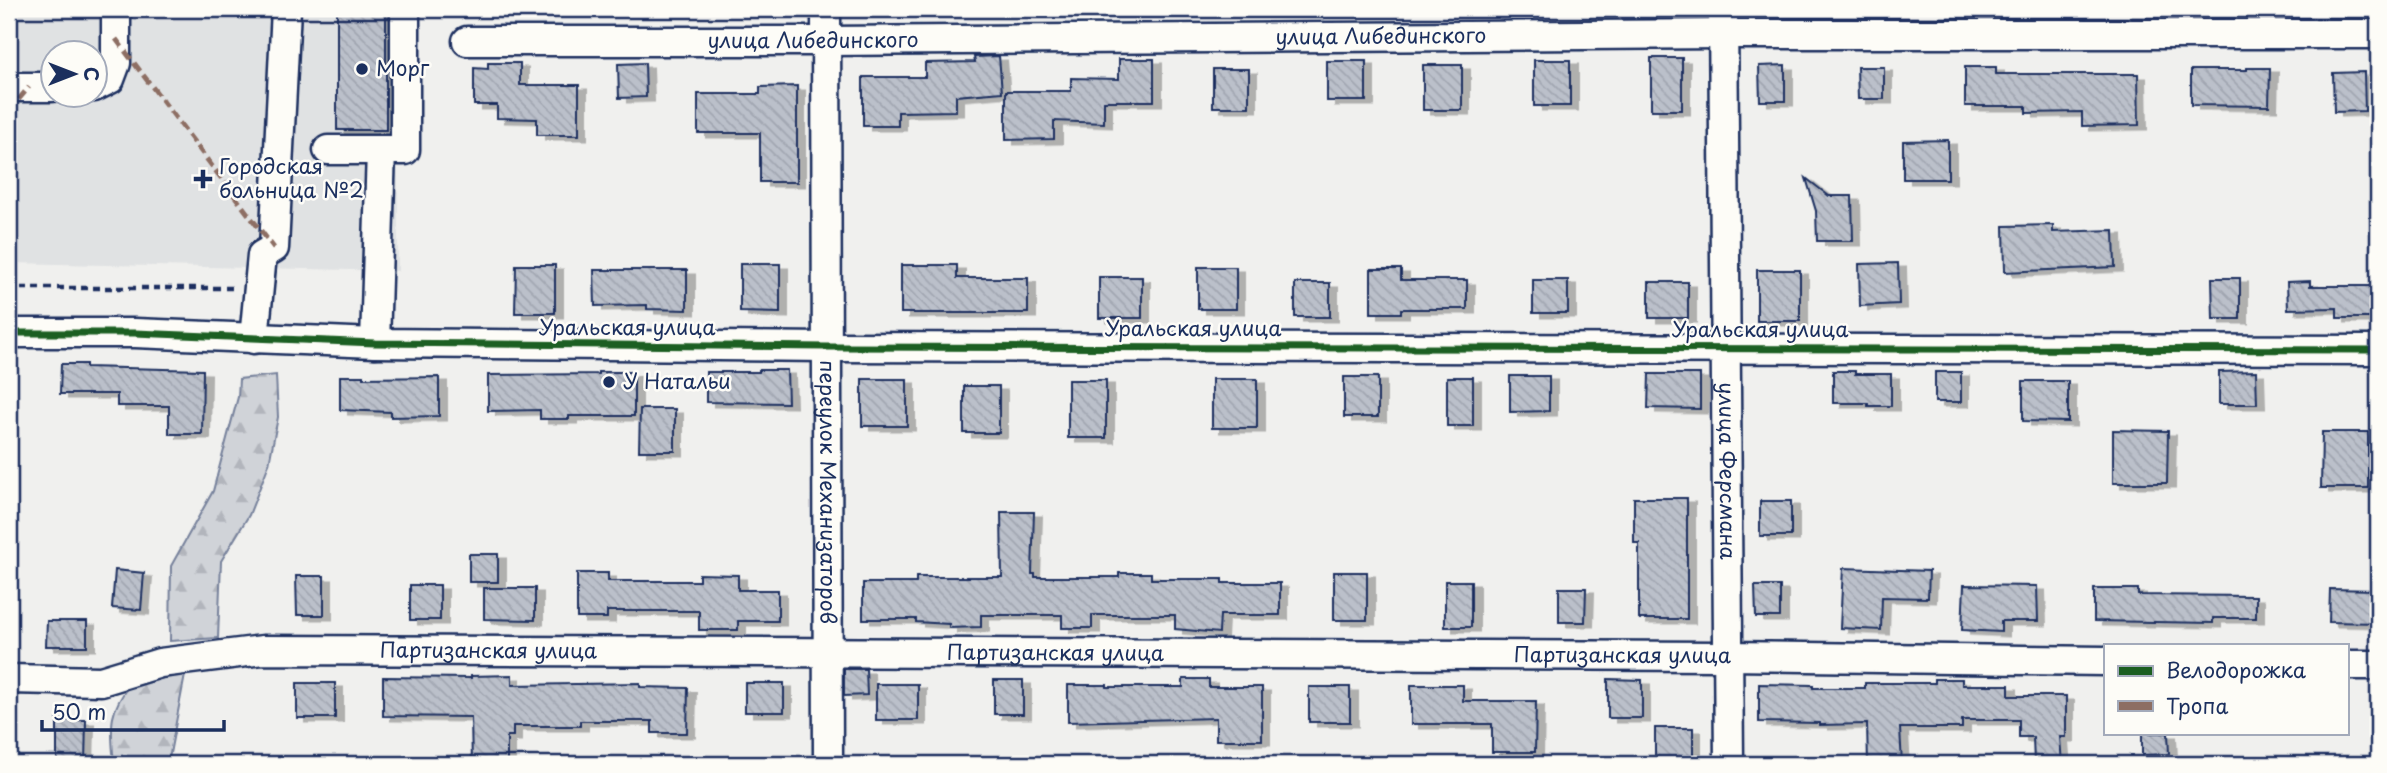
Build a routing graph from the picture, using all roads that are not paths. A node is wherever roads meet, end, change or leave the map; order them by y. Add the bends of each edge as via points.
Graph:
1 (116, 9) edge
2 (286, 9) edge
3 (405, 9) edge
4 (826, 9) edge
5 (1723, 21) edge
6 (2378, 34) edge
7 (467, 41) dead end
8 (826, 41) junction
9 (108, 80) edge
10 (9, 87) edge
11 (38, 87) edge
12 (328, 150) dead end
13 (381, 150) junction
14 (9, 333) edge
15 (254, 339) junction
16 (375, 343) junction
17 (827, 347) junction
18 (1726, 347) junction
19 (2378, 350) edge
20 (827, 653) junction
21 (1727, 656) junction
22 (2104, 661) edge
23 (2348, 665) edge
24 (2378, 665) edge
25 (9, 679) edge
26 (828, 764) edge
27 (1729, 764) edge

1 - 9 street via 116,63
2 - 15 street via 274,248 262,255
3 - 13 street via 405,150
4 - 8 street, переулок Механизаторов
5 - 6 street, улица Либединского
5 - 8 street, улица Либединского
5 - 18 street, улица Ферсмана
7 - 8 street, улица Либединского
8 - 17 street, переулок Механизаторов
10 - 11 street
12 - 13 street
13 - 16 street
14 - 15 street, Уральская улица
15 - 16 street, Уральская улица
16 - 17 street, Уральская улица
17 - 18 street, Уральская улица
17 - 20 street, переулок Механизаторов
18 - 19 street, Уральская улица
18 - 21 street, улица Ферсмана
20 - 21 street, Партизанская улица
20 - 25 street, Партизанская улица via 263,650 160,663 101,681
20 - 26 street, переулок Механизаторов
21 - 22 street, Партизанская улица
21 - 27 street, улица Ферсмана
23 - 24 street

